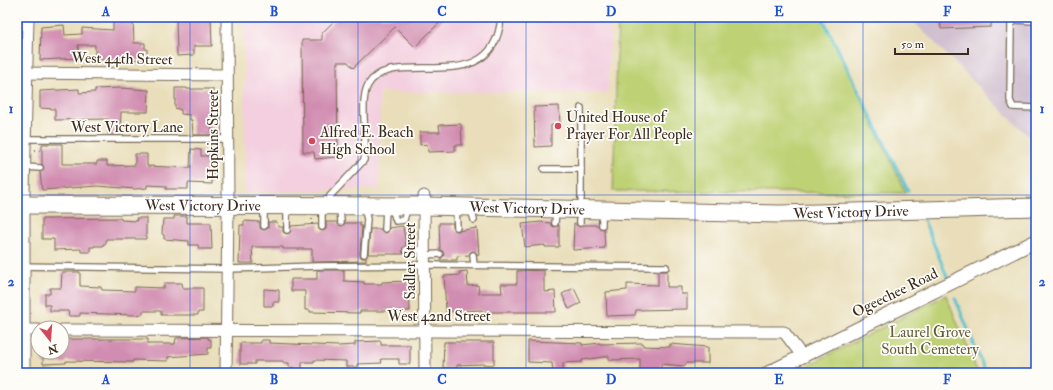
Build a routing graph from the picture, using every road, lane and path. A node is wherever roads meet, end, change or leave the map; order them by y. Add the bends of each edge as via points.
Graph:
1 (28, 17) edge
2 (228, 17) edge
3 (501, 17) edge
4 (1036, 21) edge
5 (22, 73) edge
6 (228, 75) junction
7 (581, 108) dead end
8 (1036, 108) edge
9 (21, 139) edge
10 (229, 139) junction
11 (25, 167) junction
12 (40, 168) dead end
13 (544, 169) dead end
14 (581, 169) junction
15 (1036, 197) edge
16 (21, 200) edge
17 (228, 201) junction
18 (424, 201) junction
19 (264, 206) junction
20 (287, 206) junction
21 (363, 206) junction
22 (395, 206) junction
23 (1036, 207) edge
24 (333, 208) junction
25 (467, 211) junction
26 (580, 211) junction
27 (264, 226) dead end
28 (322, 227) dead end
29 (457, 227) dead end
30 (385, 229) dead end
31 (287, 230) dead end
32 (1036, 241) edge
33 (406, 250) dead end
34 (364, 254) dead end
35 (440, 254) dead end
36 (473, 255) dead end
37 (425, 257) junction
38 (474, 265) junction
39 (21, 267) edge
40 (666, 267) dead end
41 (227, 269) junction
42 (21, 330) edge
43 (70, 330) edge
44 (226, 330) junction
45 (425, 331) junction
46 (803, 357) junction
47 (24, 373) edge
48 (226, 373) edge
49 (425, 373) edge
50 (768, 373) edge

1 - 5 street
2 - 6 street, Hopkins Street
3 - 24 lane via 493,43 484,55 473,63 460,67 390,70 370,81 365,95 364,160
4 - 8 lane via 1015,20 1011,25 1010,100 1013,107
5 - 6 street, West 44th Street
5 - 9 street
6 - 10 street, Hopkins Street
7 - 14 lane
9 - 10 lane, West Victory Lane
9 - 11 street
10 - 17 street, Hopkins Street
11 - 12 lane
11 - 16 street
13 - 14 lane
14 - 26 lane
15 - 26 main road, West Victory Drive
16 - 17 main road, West Victory Drive
16 - 39 street
17 - 19 main road, West Victory Drive
17 - 24 main road, West Victory Drive
17 - 41 street, Hopkins Street
18 - 22 main road, West Victory Drive
18 - 24 main road, West Victory Drive
18 - 25 main road, West Victory Drive
18 - 26 main road, West Victory Drive
18 - 37 street, Sadler Street
19 - 20 main road, West Victory Drive
19 - 27 lane
20 - 24 main road, West Victory Drive
20 - 31 lane
21 - 22 main road, West Victory Drive
21 - 24 main road, West Victory Drive
21 - 34 lane via 367,219
22 - 30 lane
23 - 26 main road, West Victory Drive via 602,217
24 - 28 lane
25 - 26 main road, West Victory Drive via 556,216
25 - 29 lane
32 - 46 street, Ogeechee Road
33 - 37 lane
35 - 37 lane
36 - 38 lane
37 - 38 lane
37 - 41 lane via 318,266
37 - 45 street, Sadler Street
38 - 40 lane
39 - 41 lane
39 - 42 street
41 - 44 street, Hopkins Street
42 - 47 street
43 - 44 street, West 42nd Street
44 - 45 street, West 42nd Street
44 - 48 street, Hopkins Street
45 - 46 street, West 42nd Street via 784,332
45 - 49 street, Sadler Street
46 - 50 street, Ogeechee Road

